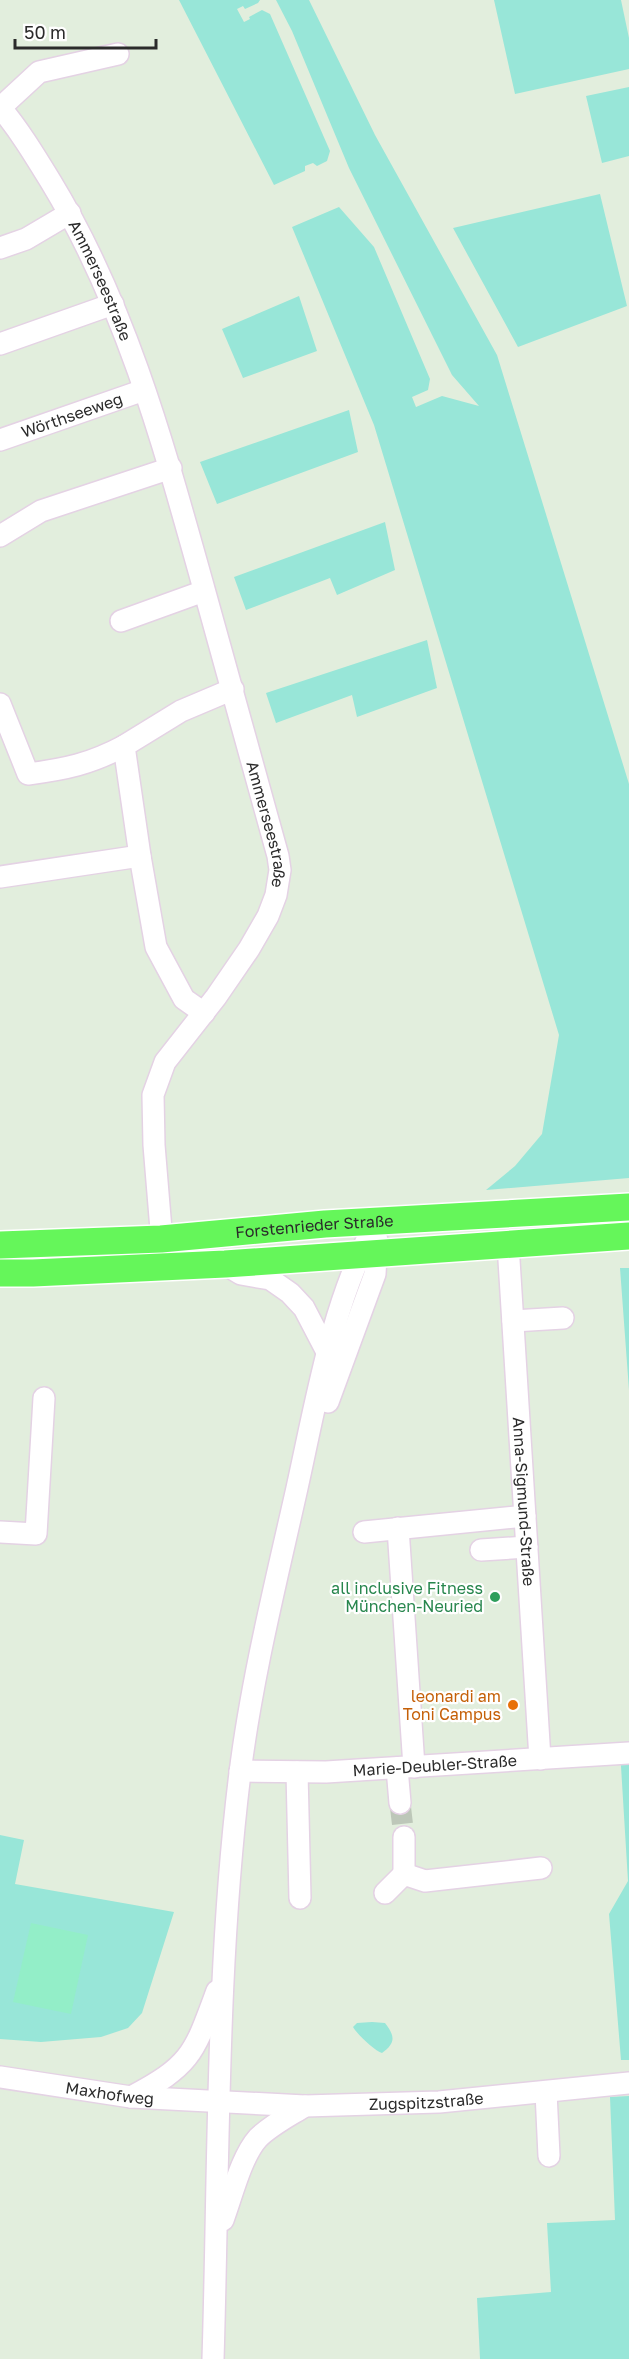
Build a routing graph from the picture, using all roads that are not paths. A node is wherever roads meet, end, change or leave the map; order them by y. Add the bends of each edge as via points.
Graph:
1 (118, 54) dead end
2 (0, 107) edge
3 (70, 213) junction
4 (0, 248) edge
5 (113, 304) junction
6 (0, 344) edge
7 (144, 390) junction
8 (0, 440) edge
9 (171, 468) junction
10 (0, 536) edge
11 (204, 591) junction
12 (121, 621) dead end
13 (233, 689) junction
14 (0, 705) edge
15 (124, 746) junction
16 (140, 856) junction
17 (0, 877) edge
18 (204, 1013) junction
19 (629, 1207) edge
20 (376, 1222) junction
21 (629, 1236) edge
22 (161, 1239) junction
23 (508, 1244) junction
24 (0, 1245) edge
25 (368, 1253) junction
26 (225, 1264) junction
27 (164, 1266) junction
28 (0, 1273) edge
29 (563, 1318) dead end
30 (513, 1321) junction
31 (328, 1354) junction
32 (44, 1398) dead end
33 (298, 1482) junction
34 (525, 1516) junction
35 (398, 1528) junction
36 (0, 1532) edge
37 (364, 1532) dead end
38 (527, 1546) junction
39 (481, 1550) dead end
40 (629, 1753) edge
41 (540, 1759) junction
42 (406, 1768) junction
43 (240, 1771) junction
44 (297, 1773) junction
45 (400, 1803) tunnel mouth
46 (404, 1838) tunnel mouth
47 (541, 1868) dead end
48 (404, 1874) junction
49 (385, 1893) dead end
50 (300, 1898) dead end
51 (223, 1974) junction
52 (0, 2076) edge
53 (629, 2083) edge
54 (546, 2092) junction
55 (130, 2097) junction
56 (220, 2103) junction
57 (305, 2106) junction
58 (549, 2156) dead end
59 (217, 2238) junction
60 (213, 2359) edge

1 - 2 street via 39,72
2 - 3 street, Ammerseestraße via 20,131
3 - 4 street
3 - 5 street, Ammerseestraße
5 - 6 street
5 - 7 street, Ammerseestraße
7 - 8 street, Wörthseeweg
7 - 9 street, Ammerseestraße
9 - 10 street via 41,511
9 - 11 street, Ammerseestraße
11 - 12 street
11 - 13 street, Ammerseestraße
13 - 15 street via 181,711
13 - 18 street, Ammerseestraße via 280,870 268,916
14 - 15 street via 28,774 62,770 99,759
15 - 16 street
16 - 17 street
16 - 18 street via 156,947 184,999
18 - 22 street, Ammerseestraße via 165,1062 153,1095
19 - 20 main road, Forstenrieder Straße
20 - 22 main road, Forstenrieder Straße
20 - 25 street
21 - 23 main road, Forstenrieder Straße
22 - 24 main road, Forstenrieder Straße
22 - 27 street, Ammerseestraße
23 - 25 main road, Forstenrieder Straße
23 - 30 street, Anna-Sigmund-Straße
25 - 26 main road, Forstenrieder Straße
25 - 31 street via 347,1286
25 - 33 street via 375,1274
26 - 27 main road, Forstenrieder Straße
26 - 31 street via 241,1275 270,1280 290,1293 304,1308
27 - 28 main road, Forstenrieder Straße
29 - 30 street
30 - 34 street, Anna-Sigmund-Straße
31 - 33 street
32 - 36 street via 36,1534
33 - 43 street
34 - 35 street
34 - 38 street, Anna-Sigmund-Straße
35 - 37 street
35 - 42 street
38 - 39 street
38 - 41 street, Anna-Sigmund-Straße
40 - 41 street, Marie-Deubler-Straße
41 - 42 street, Marie-Deubler-Straße
42 - 44 street, Marie-Deubler-Straße
42 - 45 street
43 - 44 street, Marie-Deubler-Straße
43 - 51 street
44 - 50 street
46 - 48 street
47 - 48 street via 425,1881
48 - 49 street
51 - 55 street via 201,2035 186,2061
51 - 56 street
52 - 55 street, Maxhofweg
53 - 54 street, Zugspitzstraße
54 - 57 street, Zugspitzstraße via 439,2102
54 - 58 street
55 - 56 street, Maxhofweg
56 - 57 street, Zugspitzstraße
56 - 59 street
57 - 59 street via 271,2127 250,2150
59 - 60 street

